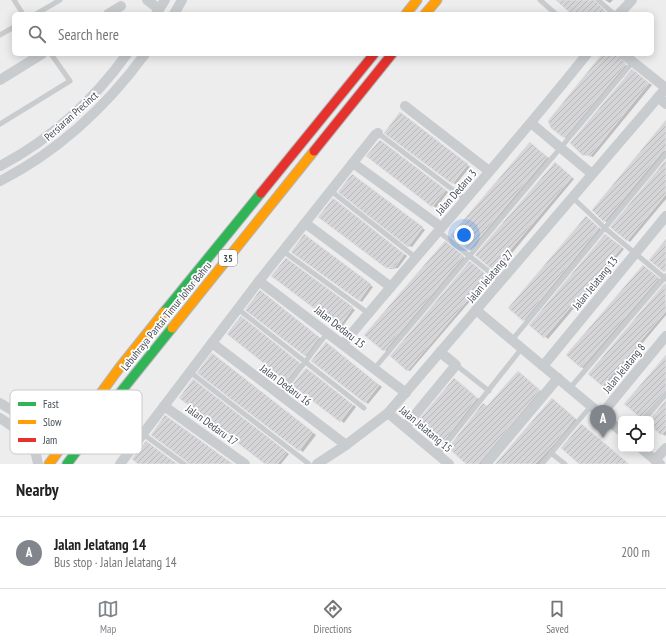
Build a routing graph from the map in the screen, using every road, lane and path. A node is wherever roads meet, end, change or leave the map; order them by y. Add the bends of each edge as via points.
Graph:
1 (14, 0) edge
2 (60, 0) edge
3 (147, 0) edge
4 (165, 0) edge
5 (182, 0) edge
6 (437, 0) edge
7 (540, 0) edge
8 (598, 0) edge
9 (632, 0) edge
10 (119, 3) edge
11 (22, 12) edge
12 (39, 12) edge
13 (110, 12) edge
14 (157, 12) edge
15 (175, 12) edge
16 (427, 12) edge
17 (554, 12) edge
18 (612, 12) edge
19 (621, 12) edge
20 (12, 28) edge
21 (0, 35) edge
22 (39, 56) edge
23 (52, 56) edge
24 (125, 56) edge
25 (143, 56) edge
26 (372, 56) edge
27 (390, 56) edge
28 (585, 56) edge
29 (626, 56) edge
30 (633, 62) junction
31 (0, 80) edge
32 (666, 88) edge
33 (662, 100) edge
34 (405, 106) dead end
35 (0, 124) edge
36 (531, 124) junction
37 (378, 133) joint
38 (559, 148) junction
39 (666, 154) edge
40 (353, 163) junction
41 (0, 166) edge
42 (489, 171) junction
43 (592, 174) junction
44 (0, 181) edge
45 (331, 191) junction
46 (572, 197) junction
47 (465, 199) junction
48 (666, 216) edge
49 (305, 223) junction
50 (440, 229) junction
51 (606, 229) junction
52 (283, 251) junction
53 (635, 253) junction
54 (469, 256) junction
55 (415, 257) junction
56 (665, 277) edge
57 (501, 280) junction
58 (259, 281) junction
59 (391, 287) junction
60 (238, 309) junction
61 (476, 310) junction
62 (368, 313) junction
63 (328, 332) junction
64 (666, 336) edge
65 (512, 340) junction
66 (212, 343) junction
67 (342, 344) junction
68 (522, 348) junction
69 (440, 352) junction
70 (306, 362) junction
71 (456, 365) junction
72 (543, 366) junction
73 (374, 369) junction
74 (190, 372) junction
75 (558, 378) junction
76 (570, 388) junction
77 (103, 390) edge
78 (122, 390) edge
79 (489, 391) junction
80 (406, 393) junction
81 (666, 394) edge
82 (280, 395) junction
83 (0, 403) edge
84 (164, 406) junction
85 (591, 406) junction
86 (364, 408) dead end
87 (10, 409) edge
88 (388, 412) junction
89 (601, 415) junction
90 (648, 416) edge
91 (0, 418) edge
92 (10, 425) edge
93 (406, 427) junction
94 (618, 429) edge
95 (143, 434) joint
96 (346, 445) junction
97 (666, 448) edge
98 (646, 452) edge
99 (551, 453) junction
100 (36, 454) edge
101 (57, 454) edge
102 (74, 454) edge
103 (128, 454) edge
104 (438, 454) junction
105 (658, 462) edge
106 (38, 464) edge
107 (50, 464) edge
108 (67, 464) edge
109 (120, 464) edge
110 (184, 464) edge
111 (245, 464) edge
112 (309, 464) edge
113 (317, 464) edge
114 (449, 464) edge
115 (486, 464) edge
116 (542, 464) edge
117 (565, 464) edge

1 - 11 lane
2 - 12 lane
3 - 14 street
4 - 14 street
5 - 15 street
6 - 16 highway
7 - 17 lane
8 - 18 lane
9 - 19 street
10 - 13 street
20 - 21 lane
22 - 31 street
23 - 35 lane via 70,81
24 - 41 street, Persiaran Precinct via 97,90 45,139
25 - 44 street, Persiaran Precinct via 109,99 81,126 44,155
26 - 77 highway, Lebuhraya Pantai Timur Johor Bahru / 35
27 - 78 highway, Lebuhraya Pantai Timur Johor Bahru / 35
28 - 36 street, Jalan Dedaru 3
29 - 30 street
30 - 32 street
30 - 38 lane
32 - 33 street, Jalan Jelatang 27
33 - 43 street, Jalan Jelatang 27
34 - 42 street
36 - 38 street
36 - 42 street, Jalan Dedaru 3
37 - 40 street
37 - 47 lane
38 - 43 street
38 - 54 lane
39 - 51 lane
40 - 45 street
40 - 50 street
42 - 47 street, Jalan Dedaru 3
43 - 46 street, Jalan Jelatang 27
45 - 49 street
45 - 55 lane
46 - 51 lane
46 - 57 street, Jalan Jelatang 27
47 - 50 street, Jalan Dedaru 3
48 - 53 street, Jalan Jelatang 13
49 - 52 street
49 - 59 street
50 - 54 lane
50 - 55 street, Jalan Dedaru 3
51 - 53 lane
51 - 65 lane
52 - 58 street
52 - 62 lane
53 - 56 lane
53 - 72 street, Jalan Jelatang 13
54 - 57 lane
54 - 73 lane
55 - 59 street, Jalan Dedaru 3
56 - 76 lane
57 - 61 street, Jalan Jelatang 27
58 - 60 street
58 - 63 street, Jalan Dedaru 15
59 - 62 street, Jalan Dedaru 3
60 - 66 street
60 - 70 lane
61 - 65 street
61 - 69 street, Jalan Jelatang 27
62 - 67 street, Jalan Dedaru 3
63 - 67 street, Jalan Dedaru 15
63 - 70 lane
64 - 89 street, Jalan Jelatang 8
65 - 68 street
66 - 74 street
66 - 82 street, Jalan Dedaru 16
67 - 73 street, Jalan Dedaru 15
68 - 72 street
68 - 79 lane
69 - 71 street
69 - 80 street, Jalan Jelatang 27
70 - 82 lane
70 - 86 lane
71 - 79 lane
71 - 93 street
72 - 75 street
73 - 80 street, Jalan Dedaru 15
74 - 84 street
74 - 112 lane
75 - 76 street
75 - 115 street
76 - 85 street
79 - 104 lane
80 - 88 street, Jalan Jelatang 27
81 - 90 lane
82 - 96 street, Jalan Dedaru 16
83 - 87 street
84 - 95 street
84 - 111 street, Jalan Dedaru 17
85 - 89 street
85 - 99 lane
88 - 93 street, Jalan Jelatang 15
88 - 96 street, Jalan Jelatang 27
89 - 94 street
91 - 92 street
93 - 104 street, Jalan Jelatang 15
95 - 110 lane
96 - 113 street, Jalan Jelatang 27
97 - 105 street
98 - 105 street
99 - 116 lane
99 - 117 lane
100 - 106 street
101 - 107 highway, Lebuhraya Pantai Timur Johor Bahru / 35
102 - 108 highway, Lebuhraya Pantai Timur Johor Bahru / 35
103 - 109 street
104 - 114 street, Jalan Jelatang 15

